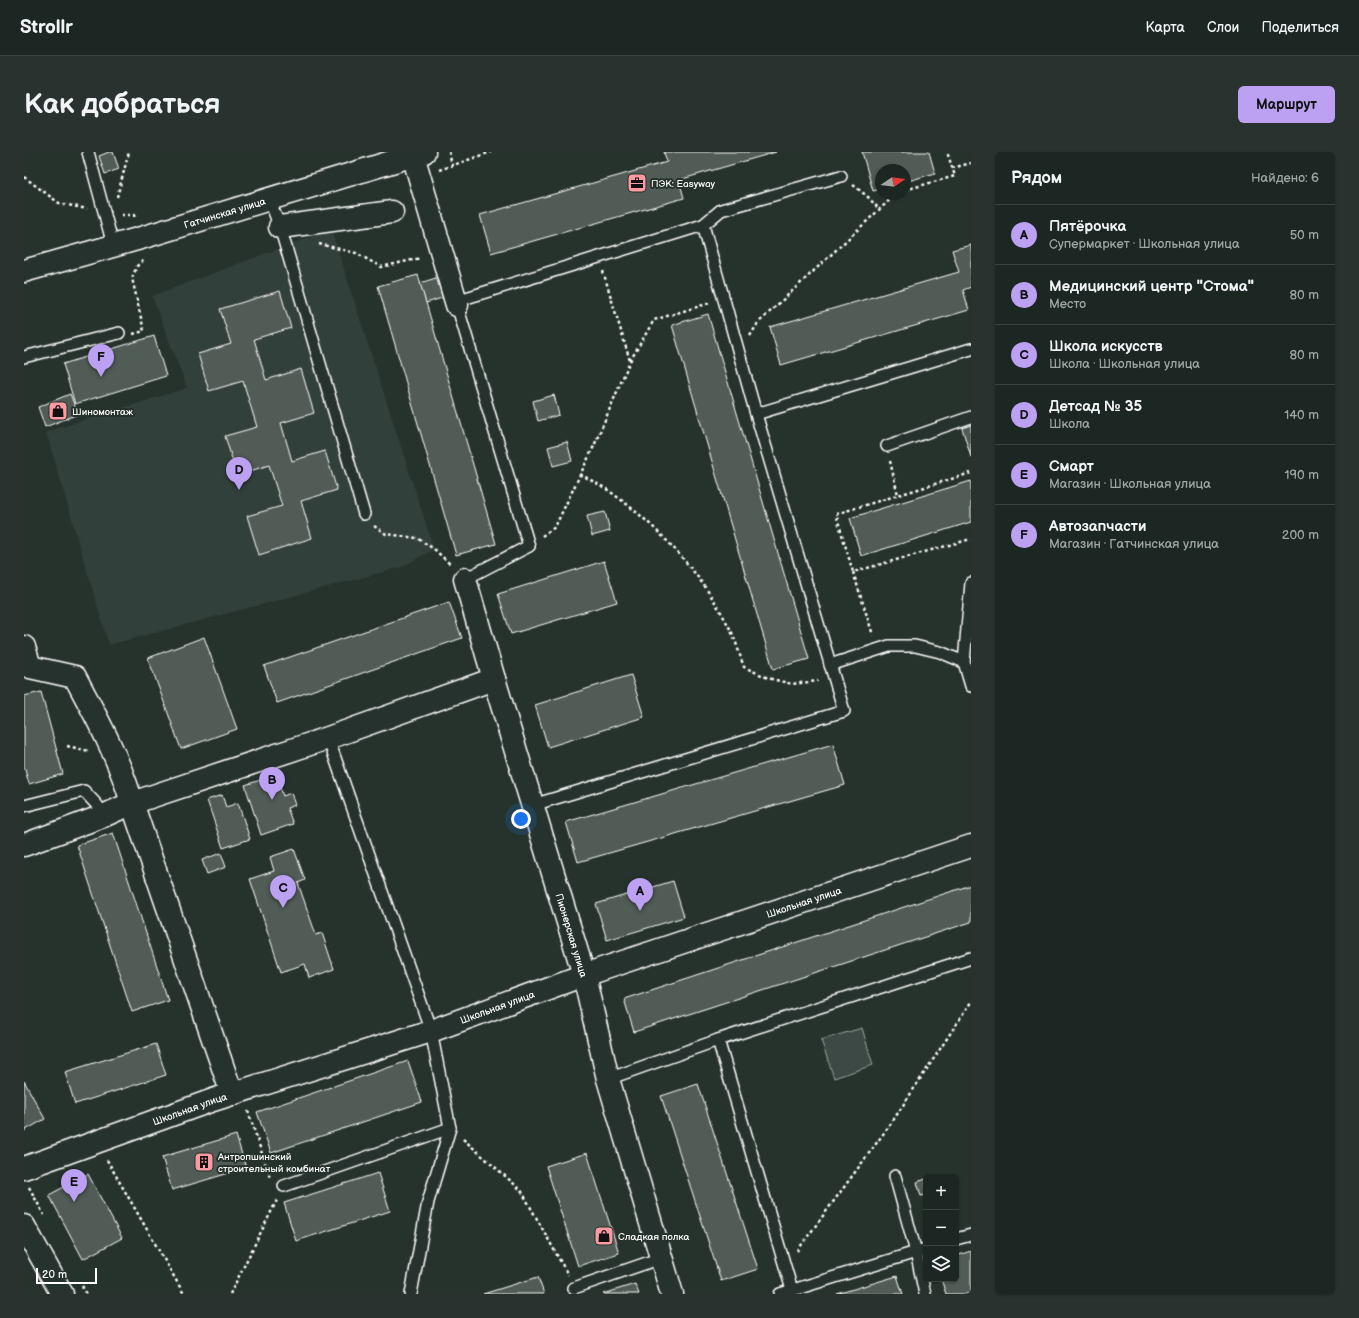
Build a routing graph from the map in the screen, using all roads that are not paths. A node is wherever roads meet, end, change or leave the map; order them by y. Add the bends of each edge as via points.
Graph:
1 (88, 152) edge
2 (418, 154) edge
3 (841, 176) road end
4 (269, 199) junction
5 (392, 212) dead end
6 (703, 225) junction
7 (280, 227) junction
8 (113, 245) junction
9 (24, 271) edge
10 (456, 305) junction
11 (119, 333) dead end
12 (971, 349) edge
13 (24, 357) edge
14 (756, 414) junction
15 (971, 416) edge
16 (887, 446) road end
17 (364, 514) road end
18 (466, 579) joint
19 (971, 583) edge
20 (26, 661) edge
21 (964, 662) junction
22 (830, 665) junction
23 (494, 679) junction
24 (971, 686) edge
25 (328, 738) junction
26 (132, 803) junction
27 (533, 805) junction
28 (24, 806) edge
29 (103, 816) junction
30 (24, 845) edge
31 (971, 846) edge
32 (971, 958) edge
33 (584, 975) junction
34 (431, 1031) junction
35 (718, 1040) junction
36 (608, 1079) junction
37 (237, 1093) junction
38 (450, 1128) junction
39 (24, 1168) edge
40 (895, 1176) dead end
41 (284, 1186) road end
42 (24, 1226) edge
43 (971, 1235) edge
44 (959, 1239) edge
45 (921, 1250) edge
46 (661, 1258) junction
47 (574, 1288) road end
48 (792, 1290) junction
49 (62, 1294) edge
50 (411, 1294) edge
51 (672, 1294) edge
52 (780, 1294) edge
53 (926, 1294) edge

1 - 8 lane
2 - 4 street, Гатчинская улица
2 - 10 street
3 - 6 lane via 721,210
4 - 7 lane
4 - 8 street, Гатчинская улица
5 - 7 street
6 - 10 lane via 466,298
6 - 14 lane
7 - 17 lane
8 - 9 street, Гатчинская улица
10 - 18 lane via 528,546
11 - 13 lane
12 - 14 lane
14 - 22 lane
15 - 16 lane
18 - 23 street, Пионерская улица
19 - 21 lane
20 - 26 street via 75,677 110,745
21 - 22 lane via 940,652 915,646 889,646
21 - 24 lane
22 - 27 lane via 844,711
23 - 25 street
23 - 27 street, Пионерская улица
25 - 26 street
25 - 34 lane
26 - 29 street
26 - 37 street
27 - 33 street, Пионерская улица
28 - 29 lane via 84,791
29 - 30 street
31 - 33 street, Школьная улица
32 - 35 lane
33 - 34 street, Школьная улица
33 - 36 street, Пионерская улица
34 - 37 street, Школьная улица
34 - 38 lane
35 - 36 lane
35 - 48 lane
36 - 46 street, Пионерская улица
37 - 39 street, Школьная улица
38 - 41 lane
38 - 50 lane via 428,1202
40 - 45 lane
42 - 49 street
43 - 44 lane
45 - 48 lane
45 - 53 lane
46 - 47 lane
46 - 51 street, Пионерская улица
48 - 52 lane

